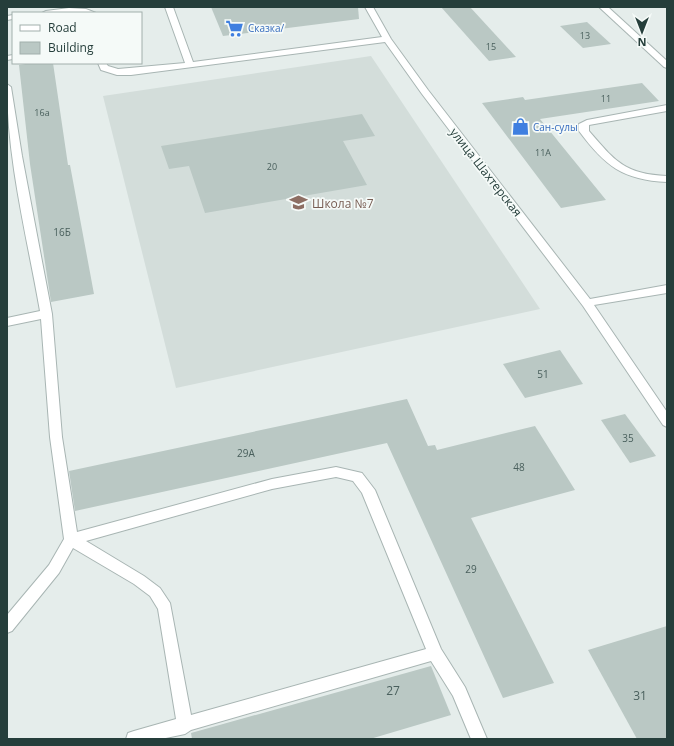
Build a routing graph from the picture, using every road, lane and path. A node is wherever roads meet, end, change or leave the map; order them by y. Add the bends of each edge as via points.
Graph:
1 (170, 7) edge
2 (369, 7) edge
3 (603, 7) edge
4 (52, 12) edge
5 (90, 12) edge
6 (387, 39) junction
7 (102, 64) edge
8 (190, 65) junction
9 (667, 65) edge
10 (7, 88) edge
11 (667, 108) edge
12 (12, 156) edge
13 (667, 179) edge
14 (667, 289) edge
15 (587, 303) junction
16 (46, 314) junction
17 (7, 322) edge
18 (667, 422) edge
19 (71, 539) junction
20 (7, 626) edge
21 (435, 653) junction
22 (185, 726) junction
23 (134, 739) edge
24 (479, 739) edge

1 - 8 street
2 - 6 street, улица Шахтерская
3 - 9 street
4 - 5 street via 72,9
6 - 8 street
6 - 15 street, улица Шахтерская
7 - 8 street via 104,68 117,72
10 - 12 street
11 - 13 street via 590,122 584,124 584,131 616,167 628,174
12 - 16 street
14 - 15 street
15 - 18 street, улица Шахтерская
16 - 17 street
16 - 19 street via 56,437
19 - 20 street via 54,569
19 - 21 street via 272,484 336,472 357,477 368,490
19 - 22 street via 139,580 155,592 165,608
21 - 22 street
21 - 24 street via 459,692
22 - 23 street

